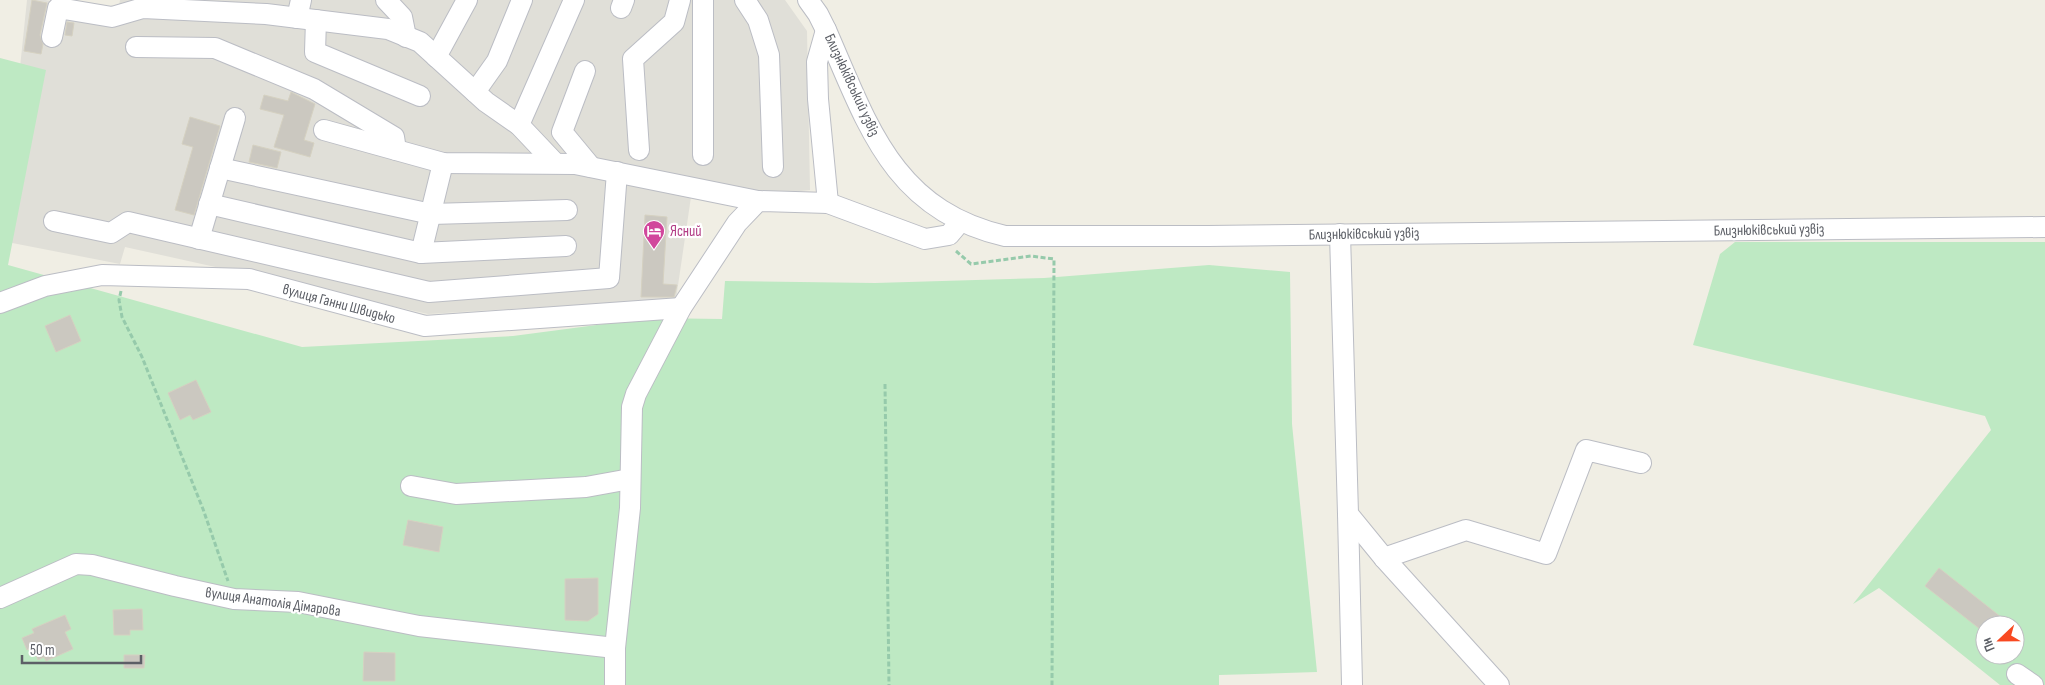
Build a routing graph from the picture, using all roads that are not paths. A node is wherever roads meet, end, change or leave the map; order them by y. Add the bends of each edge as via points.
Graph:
1 (84, 0) edge
2 (386, 0) edge
3 (466, 0) edge
4 (522, 0) edge
5 (574, 0) edge
6 (680, 0) edge
7 (703, 0) edge
8 (745, 0) edge
9 (808, 0) edge
10 (144, 4) edge
11 (194, 5) edge
12 (245, 6) edge
13 (305, 13) edge
14 (826, 30) junction
15 (406, 36) junction
16 (52, 38) dead end
17 (136, 46) dead end
18 (436, 57) junction
19 (585, 71) dead end
20 (475, 92) junction
21 (420, 96) dead end
22 (235, 118) dead end
23 (519, 125) junction
24 (324, 130) dead end
25 (396, 150) junction
26 (638, 150) dead end
27 (703, 155) dead end
28 (443, 163) junction
29 (554, 164) junction
30 (591, 167) junction
31 (773, 167) dead end
32 (220, 168) junction
33 (617, 172) junction
34 (758, 201) junction
35 (828, 203) junction
36 (209, 204) junction
37 (568, 210) dead end
38 (431, 214) junction
39 (54, 221) dead end
40 (960, 222) junction
41 (2045, 227) edge
42 (1340, 234) junction
43 (199, 239) junction
44 (566, 246) dead end
45 (421, 253) junction
46 (0, 303) edge
47 (681, 308) junction
48 (1641, 463) dead end
49 (630, 479) junction
50 (411, 486) dead end
51 (1348, 514) junction
52 (1384, 558) junction
53 (0, 598) edge
54 (615, 648) junction
55 (1352, 684) edge
56 (615, 685) edge
57 (1499, 685) edge

1 - 10 street via 119,6
2 - 15 street via 402,17
3 - 18 street
4 - 20 street via 496,61
5 - 23 street
6 - 26 street via 674,22 634,59
7 - 27 street
8 - 31 street via 758,20 770,55
9 - 14 street, Близнюківський узвіз
10 - 11 street
10 - 16 street via 112,17 58,8
11 - 12 street
12 - 13 street
13 - 15 street
13 - 21 street via 315,52
14 - 35 street via 817,62
14 - 40 street, Близнюківський узвіз via 871,133 891,162 934,206
15 - 18 street via 420,42
17 - 25 street via 215,48 314,89 394,137
18 - 20 street
19 - 30 street via 562,132
20 - 23 street
22 - 32 street
23 - 29 street
24 - 25 street
25 - 28 street
28 - 29 street
28 - 38 street
29 - 30 street
30 - 33 street
32 - 36 street
32 - 38 street
33 - 34 street
33 - 43 street via 609,278 429,292
34 - 35 street
34 - 47 street via 737,223
35 - 40 street via 925,239 949,235
36 - 43 street
36 - 45 street
37 - 38 street
38 - 45 street
39 - 43 street via 111,233 128,222
40 - 42 street, Близнюківський узвіз via 1004,236 1026,237
41 - 42 street, Близнюківський узвіз
42 - 51 street
44 - 45 street
46 - 47 street, вулиця Ганни Швидько via 45,286 102,275 249,279 425,326
47 - 49 street via 632,407
48 - 52 street via 1586,450 1546,554 1466,530
49 - 50 street via 586,487 456,494
49 - 54 street via 630,508
51 - 52 street
51 - 55 street
52 - 57 street
53 - 54 street, вулиця Анатолія Дімарова via 76,564 92,565 234,599 298,602 419,626
54 - 56 street

